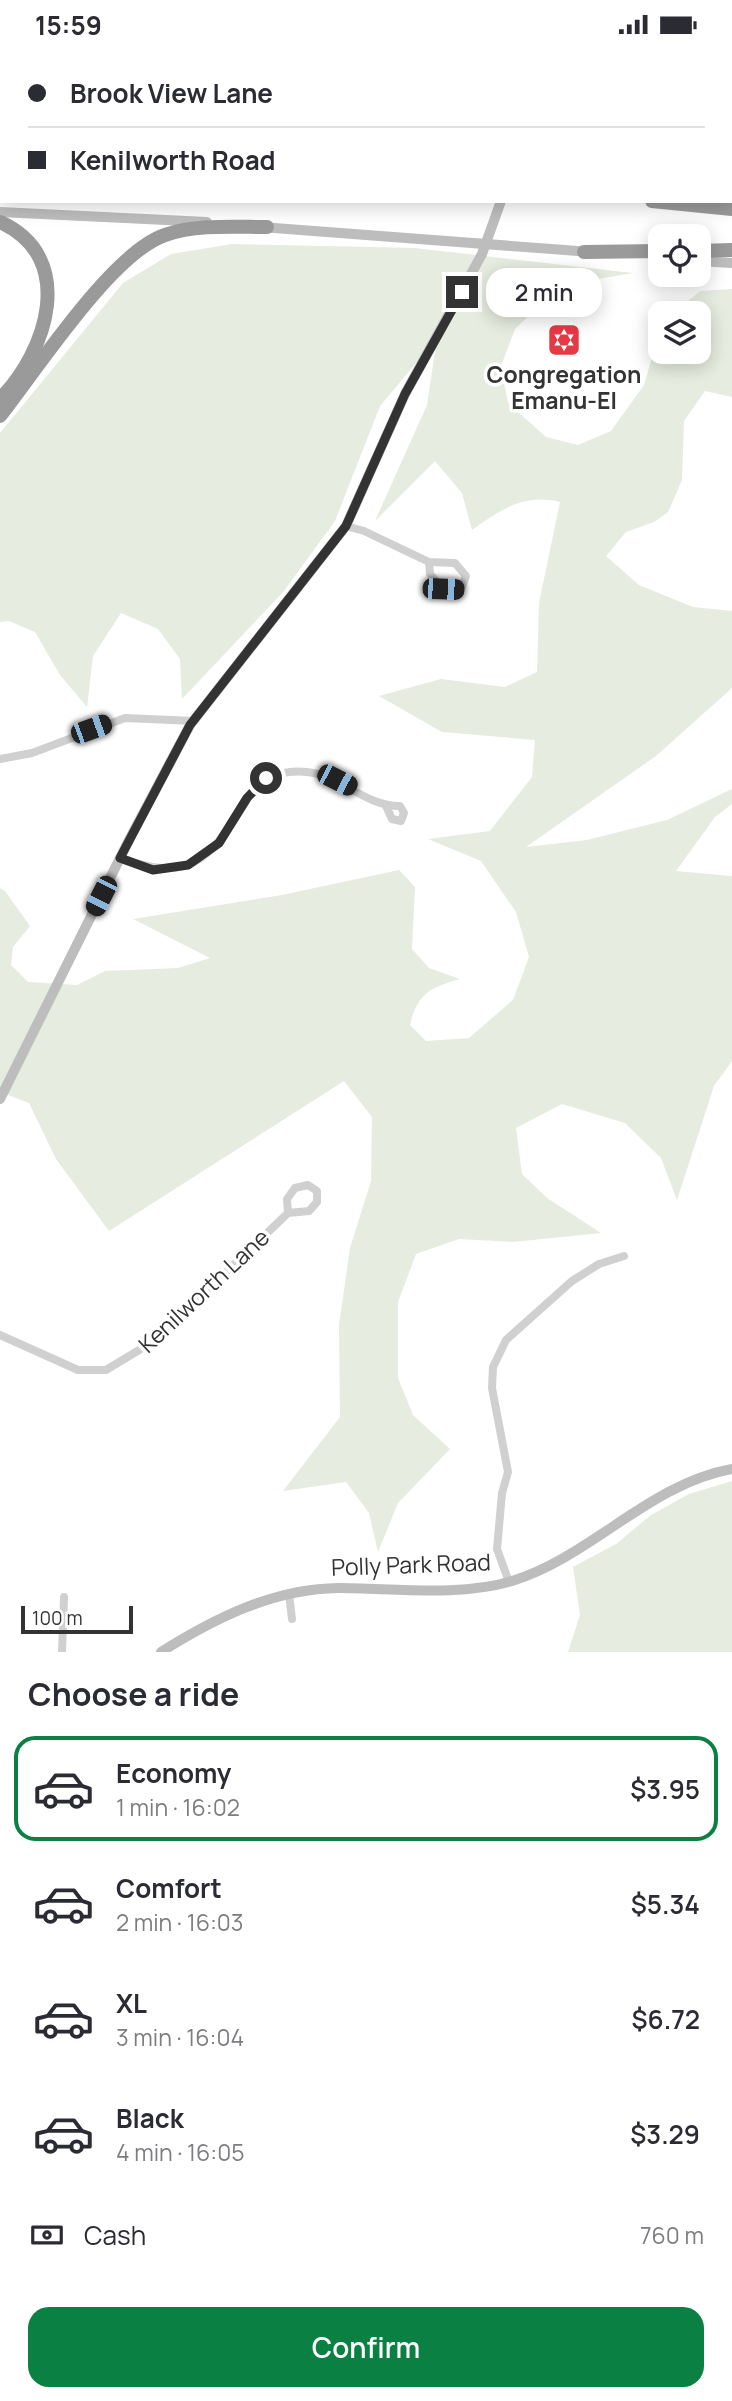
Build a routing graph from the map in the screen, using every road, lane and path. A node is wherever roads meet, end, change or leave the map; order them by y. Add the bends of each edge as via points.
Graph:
1 (500, 203) edge
2 (672, 203) edge
3 (732, 209) edge
4 (0, 212) edge
5 (0, 222) edge
6 (267, 227) junction
7 (486, 244) junction
8 (732, 250) edge
9 (648, 251) edge
10 (711, 251) edge
11 (584, 252) junction
12 (648, 256) edge
13 (711, 262) edge
14 (732, 263) edge
15 (0, 399) edge
16 (0, 416) edge
17 (346, 526) junction
18 (429, 562) junction
19 (194, 720) junction
20 (0, 759) edge
21 (386, 806) dead end
22 (120, 858) junction
23 (0, 1099) edge
24 (288, 1213) dead end
25 (624, 1256) dead end
26 (0, 1335) edge
27 (732, 1469) edge
28 (509, 1582) junction
29 (289, 1594) junction
30 (64, 1597) dead end
31 (292, 1619) dead end
32 (62, 1652) edge
33 (161, 1652) edge

1 - 7 street
2 - 3 highway
4 - 6 street
5 - 15 highway via 32,247 48,299 37,348
6 - 7 street
6 - 16 highway via 187,229 158,237 136,250 113,272
7 - 11 street
7 - 17 street via 405,394
8 - 10 highway
9 - 11 highway
11 - 12 street
13 - 14 street
17 - 18 street
17 - 19 street
18 - 18 street via 454,563 467,576 461,589 443,589 430,574
19 - 20 street via 125,718 32,753
19 - 22 street
21 - 22 street via 337,780 302,770 266,778 247,798 219,843 188,865 153,870
22 - 23 street
24 - 26 street, Kenilworth Lane via 177,1320 116,1366 95,1372 78,1370
25 - 28 street via 599,1264 572,1281 506,1340 493,1367 492,1388 508,1472 497,1549
27 - 28 street, Polly Park Road via 710,1473 655,1499 570,1556
28 - 29 street, Polly Park Road via 428,1591 334,1588
29 - 31 street
29 - 33 street, Polly Park Road via 205,1624
30 - 32 street

